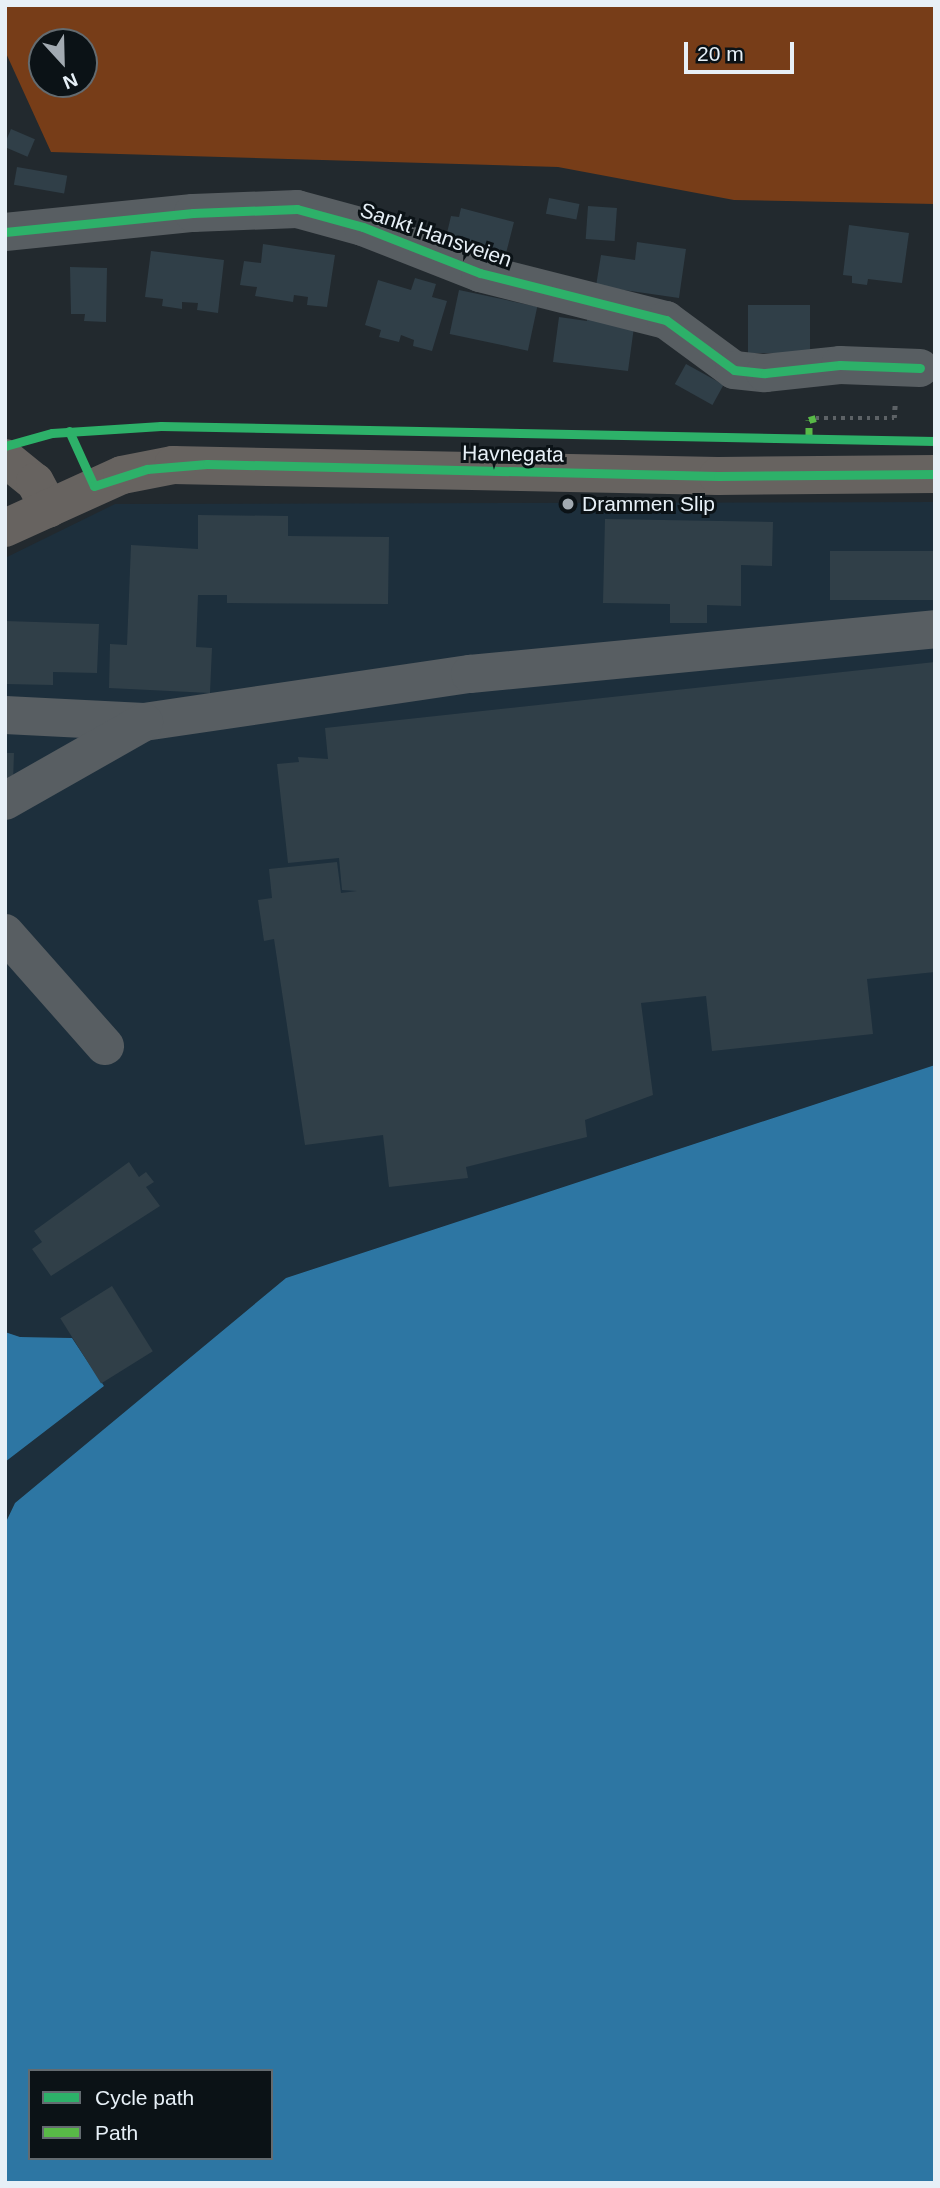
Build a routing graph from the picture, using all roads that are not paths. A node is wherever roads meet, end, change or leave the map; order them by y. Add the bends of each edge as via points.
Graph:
1 (5, 232) edge
2 (909, 368) road end
3 (5, 458) edge
4 (935, 474) edge
5 (49, 508) junction
6 (5, 528) edge
7 (935, 629) edge
8 (5, 715) edge
9 (144, 722) junction
10 (5, 801) edge
11 (5, 933) edge
12 (105, 1046) dead end

1 - 2 street, Sankt Hansveien via 193,213 297,209 363,227 480,273 666,320 734,370 765,373 840,365
3 - 5 main road via 35,482
4 - 5 main road, Havnegata via 718,476 173,465 122,475
5 - 6 main road, Havnegata
7 - 9 street via 470,674
8 - 9 street
9 - 10 street
11 - 12 street

